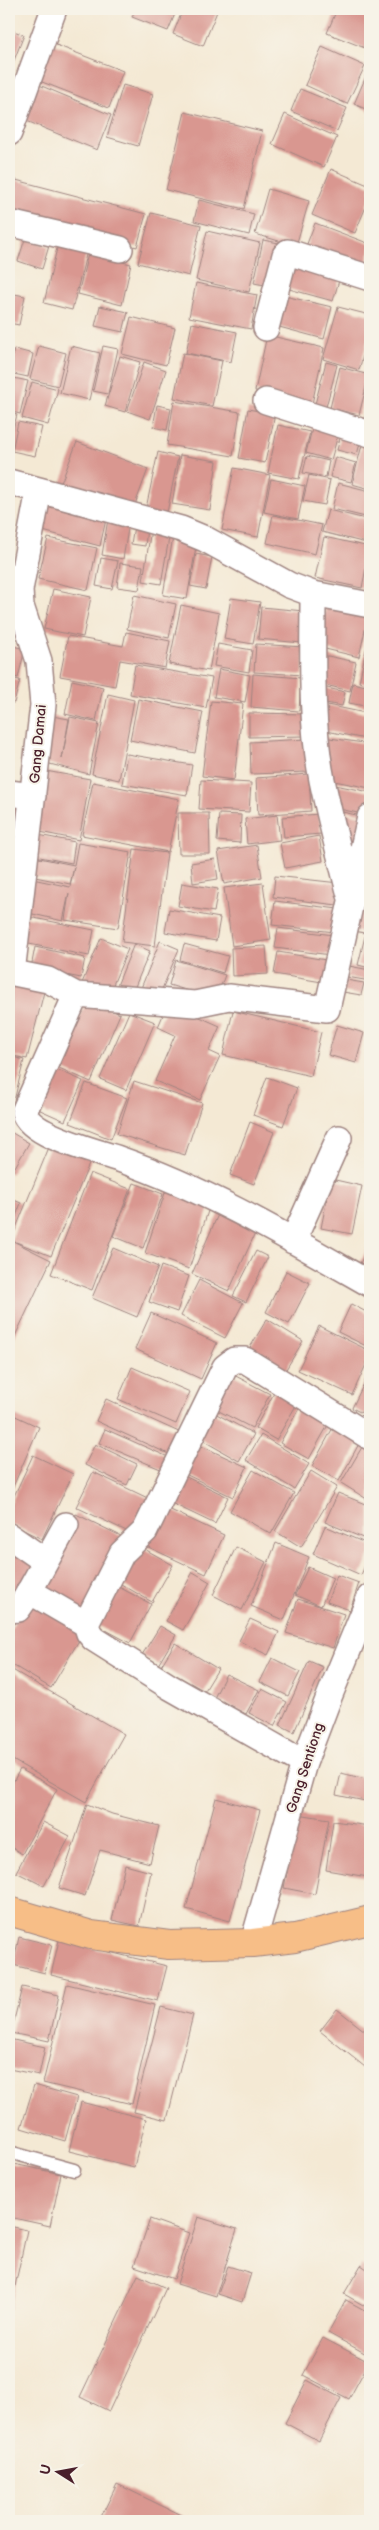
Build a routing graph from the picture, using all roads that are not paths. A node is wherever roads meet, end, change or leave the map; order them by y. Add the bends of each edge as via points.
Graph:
1 (54, 9) edge
2 (9, 133) edge
3 (9, 223) edge
4 (120, 249) dead end
5 (370, 278) edge
6 (266, 328) dead end
7 (266, 401) dead end
8 (370, 434) edge
9 (9, 482) edge
10 (39, 490) junction
11 (313, 594) junction
12 (370, 605) edge
13 (9, 793) edge
14 (33, 796) junction
15 (370, 817) edge
16 (351, 899) junction
17 (10, 973) edge
18 (76, 995) junction
19 (339, 1138) dead end
20 (293, 1241) junction
21 (370, 1284) edge
22 (370, 1437) edge
23 (66, 1525) dead end
24 (9, 1536) edge
25 (45, 1562) junction
26 (29, 1591) junction
27 (370, 1597) edge
28 (9, 1610) edge
29 (86, 1624) junction
30 (362, 1642) edge
31 (304, 1763) junction
32 (9, 1911) edge
33 (370, 1920) edge
34 (253, 1943) junction
35 (9, 2152) edge
36 (74, 2170) dead end

1 - 2 street
3 - 4 street
5 - 6 street via 288,252
7 - 8 street
9 - 10 street
10 - 11 street via 181,529 289,585
10 - 14 street, Gang Damai via 20,590 21,606 39,661 42,705
11 - 12 street
11 - 16 street via 312,692 317,744 322,779
13 - 14 street
14 - 17 street, Gang Damai
15 - 16 street
16 - 18 street via 327,1009 229,996 195,1004
17 - 18 street via 48,980
18 - 20 street via 24,1112 26,1120 54,1137 163,1174
19 - 20 street
20 - 21 street
22 - 29 street via 245,1360 234,1360 226,1368 145,1531 122,1553
23 - 25 street
24 - 25 street
25 - 26 street
26 - 28 street via 18,1609
26 - 29 street
27 - 30 street, Gang Sentiong
29 - 31 street via 94,1638 170,1688
30 - 31 street, Gang Sentiong via 329,1696
31 - 34 street, Gang Sentiong
32 - 34 main road via 91,1935 169,1945
33 - 34 main road via 295,1938
35 - 36 lane

